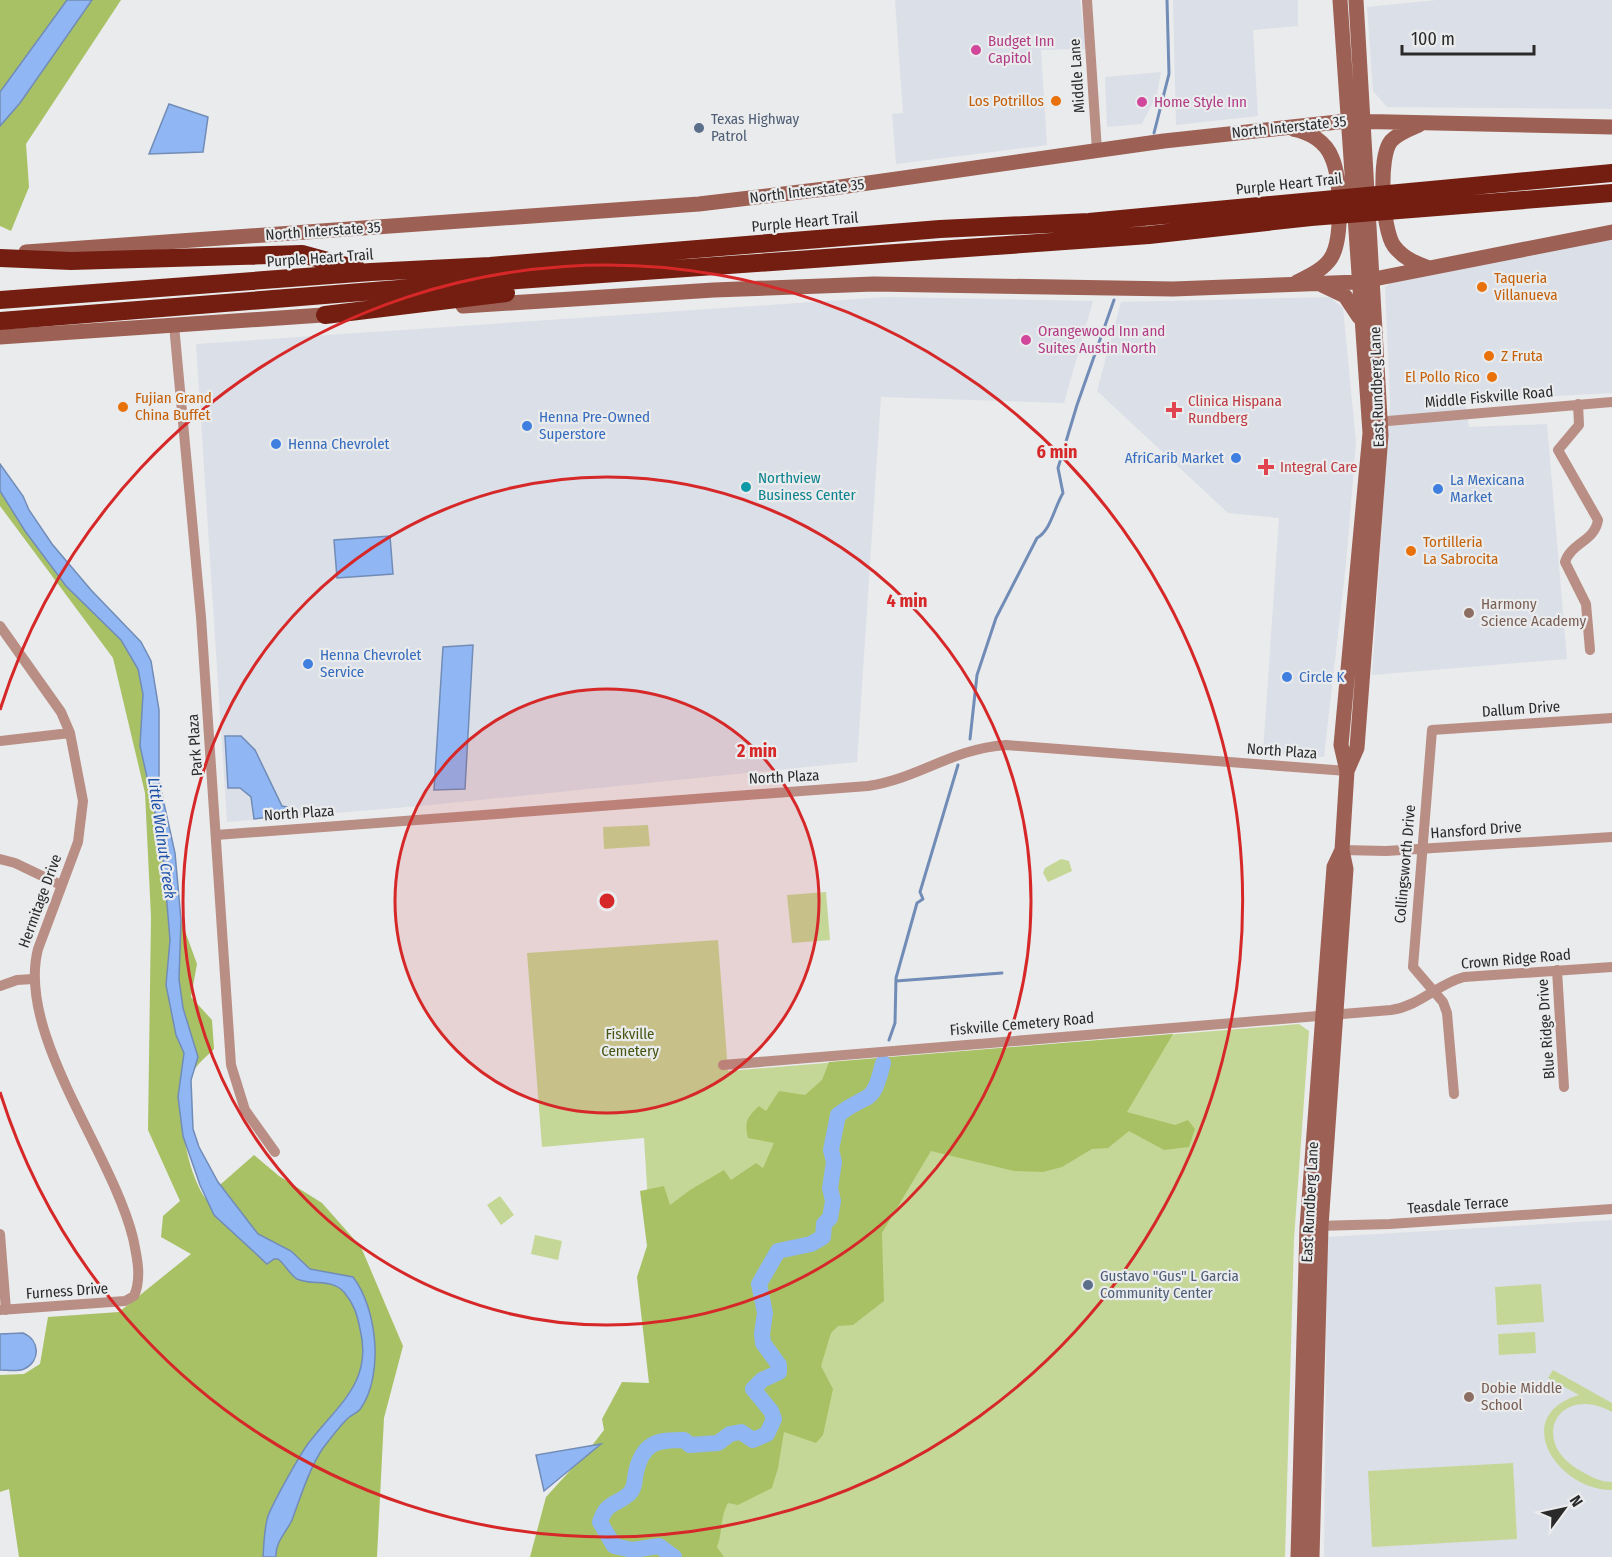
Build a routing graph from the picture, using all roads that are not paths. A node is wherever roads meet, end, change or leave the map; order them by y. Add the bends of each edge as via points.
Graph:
1 (1087, 0) edge
2 (1340, 0) edge
3 (1356, 0) edge
4 (1346, 89) junction
5 (1354, 121) junction
6 (1425, 123) junction
7 (1312, 124) junction
8 (1284, 128) junction
9 (1612, 128) edge
10 (1097, 150) junction
11 (1612, 173) edge
12 (1612, 193) edge
13 (1312, 208) junction
14 (1612, 232) edge
15 (0, 256) edge
16 (710, 268) junction
17 (1429, 268) junction
18 (371, 272) junction
19 (1366, 281) junction
20 (1294, 284) junction
21 (1319, 284) junction
22 (0, 300) edge
23 (326, 315) junction
24 (0, 321) edge
25 (1361, 321) junction
26 (174, 325) junction
27 (0, 337) edge
28 (1612, 402) edge
29 (1578, 404) junction
30 (1375, 422) junction
31 (0, 626) edge
32 (1590, 650) dead end
33 (1612, 718) edge
34 (1432, 730) joint
35 (70, 733) junction
36 (0, 741) edge
37 (1347, 771) junction
38 (216, 835) junction
39 (1612, 837) edge
40 (1421, 849) junction
41 (1342, 850) junction
42 (0, 860) edge
43 (61, 885) junction
44 (1612, 967) edge
45 (1557, 970) junction
46 (33, 979) junction
47 (0, 986) edge
48 (1435, 992) junction
49 (1329, 1013) junction
50 (723, 1065) dead end
51 (1564, 1087) dead end
52 (1454, 1094) dead end
53 (275, 1152) dead end
54 (1612, 1209) edge
55 (1314, 1226) junction
56 (0, 1234) edge
57 (134, 1296) joint
58 (1320, 1300) junction
59 (3, 1310) edge
60 (1304, 1311) junction
61 (1309, 1412) junction
62 (1298, 1557) edge
63 (1312, 1557) edge

1 - 10 street, Middle Lane
2 - 4 main road, East Rundberg Lane
3 - 5 main road, East Rundberg Lane
4 - 5 main road, East Rundberg Lane
4 - 7 main road via 1336,110
5 - 6 main road, North Interstate 35
5 - 7 main road, North Interstate 35
5 - 19 main road, East Rundberg Lane
6 - 9 main road, North Interstate 35
6 - 17 main road via 1391,141 1383,160 1389,235 1403,255
7 - 8 main road, North Interstate 35
8 - 10 main road, North Interstate 35
8 - 20 main road via 1309,133 1319,140 1332,158 1336,175 1336,248 1323,267
10 - 15 main road, North Interstate 35 via 699,204
11 - 13 highway, Purple Heart Trail via 1406,191
12 - 13 highway, Purple Heart Trail via 1406,210
13 - 16 highway, Purple Heart Trail via 1149,235
13 - 18 highway, Purple Heart Trail via 940,229
14 - 17 main road
15 - 18 highway via 71,261 302,254
16 - 23 highway via 657,280 428,301
16 - 24 highway, Purple Heart Trail
17 - 19 main road
18 - 22 highway, Purple Heart Trail
19 - 21 main road
19 - 25 main road, East Rundberg Lane
19 - 30 main road, East Rundberg Lane
20 - 21 main road
20 - 23 main road via 1173,289 874,284 714,290
21 - 25 main road via 1345,296
23 - 26 main road
25 - 30 main road, East Rundberg Lane
26 - 27 main road
26 - 38 street, Park Plaza
28 - 29 street, Middle Fiskville Road
29 - 30 street, Middle Fiskville Road
29 - 32 street via 1579,425 1558,450 1598,519 1591,536 1571,551 1565,562 1586,604
30 - 37 main road, East Rundberg Lane via 1343,705 1341,745
31 - 35 street, Hermitage Drive via 50,695
33 - 34 street, Dallum Drive
34 - 40 street, Collingsworth Drive
35 - 36 street
35 - 43 street, Hermitage Drive via 83,819
37 - 38 street, North Plaza via 1006,745 958,753 902,779 868,786
37 - 41 main road, East Rundberg Lane
38 - 53 street, Park Plaza via 231,1065 245,1110
39 - 40 street, Hansford Drive
40 - 41 street, Hansford Drive
40 - 48 street, Collingsworth Drive via 1413,967
41 - 49 main road, East Rundberg Lane via 1334,867
42 - 43 street via 25,867
43 - 46 street, Hermitage Drive via 38,949
44 - 45 street, Crown Ridge Road
45 - 48 street, Crown Ridge Road via 1464,977
45 - 51 street, Blue Ridge Drive
46 - 47 street
46 - 57 street, Hermitage Drive via 46,1038 128,1218 139,1279
48 - 49 street, Crown Ridge Road via 1405,1008
48 - 52 street, Collingsworth Drive via 1448,1013
49 - 50 street, Fiskville Cemetery Road
49 - 55 main road, East Rundberg Lane
54 - 55 street, Teasdale Terrace
55 - 58 main road, East Rundberg Lane
55 - 60 main road, East Rundberg Lane
56 - 59 street
57 - 59 street, Furness Drive via 116,1303
58 - 60 main road
58 - 61 main road, East Rundberg Lane
60 - 61 main road, East Rundberg Lane
61 - 62 main road, East Rundberg Lane
61 - 63 main road, East Rundberg Lane

